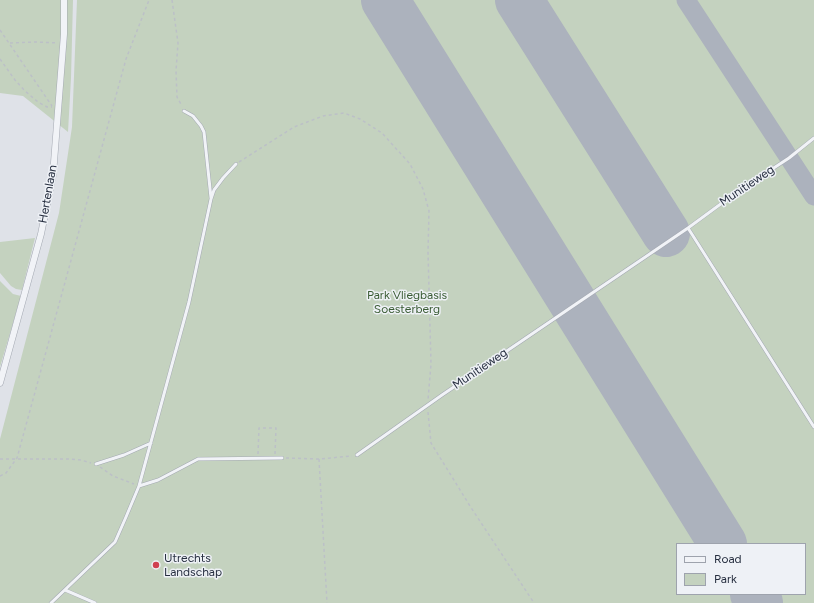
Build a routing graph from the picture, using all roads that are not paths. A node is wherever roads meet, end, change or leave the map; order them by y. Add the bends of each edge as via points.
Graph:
1 (64, 0) edge
2 (184, 111) road end
3 (814, 138) edge
4 (236, 164) road end
5 (211, 199) junction
6 (688, 228) junction
7 (0, 383) edge
8 (814, 427) edge
9 (151, 443) junction
10 (357, 455) road end
11 (282, 458) road end
12 (96, 464) road end
13 (139, 486) junction
14 (65, 590) junction
15 (51, 603) edge
16 (96, 603) edge

1 - 7 street, Hertenlaan via 53,175 41,234
2 - 5 lane via 193,116 204,132
3 - 6 lane, Munitieweg
4 - 5 lane via 222,178
5 - 9 lane via 189,302
6 - 8 lane
6 - 10 lane, Munitieweg
9 - 12 lane
9 - 13 lane
11 - 13 lane via 198,459 158,480
13 - 14 lane via 115,542
14 - 15 lane
14 - 16 lane

